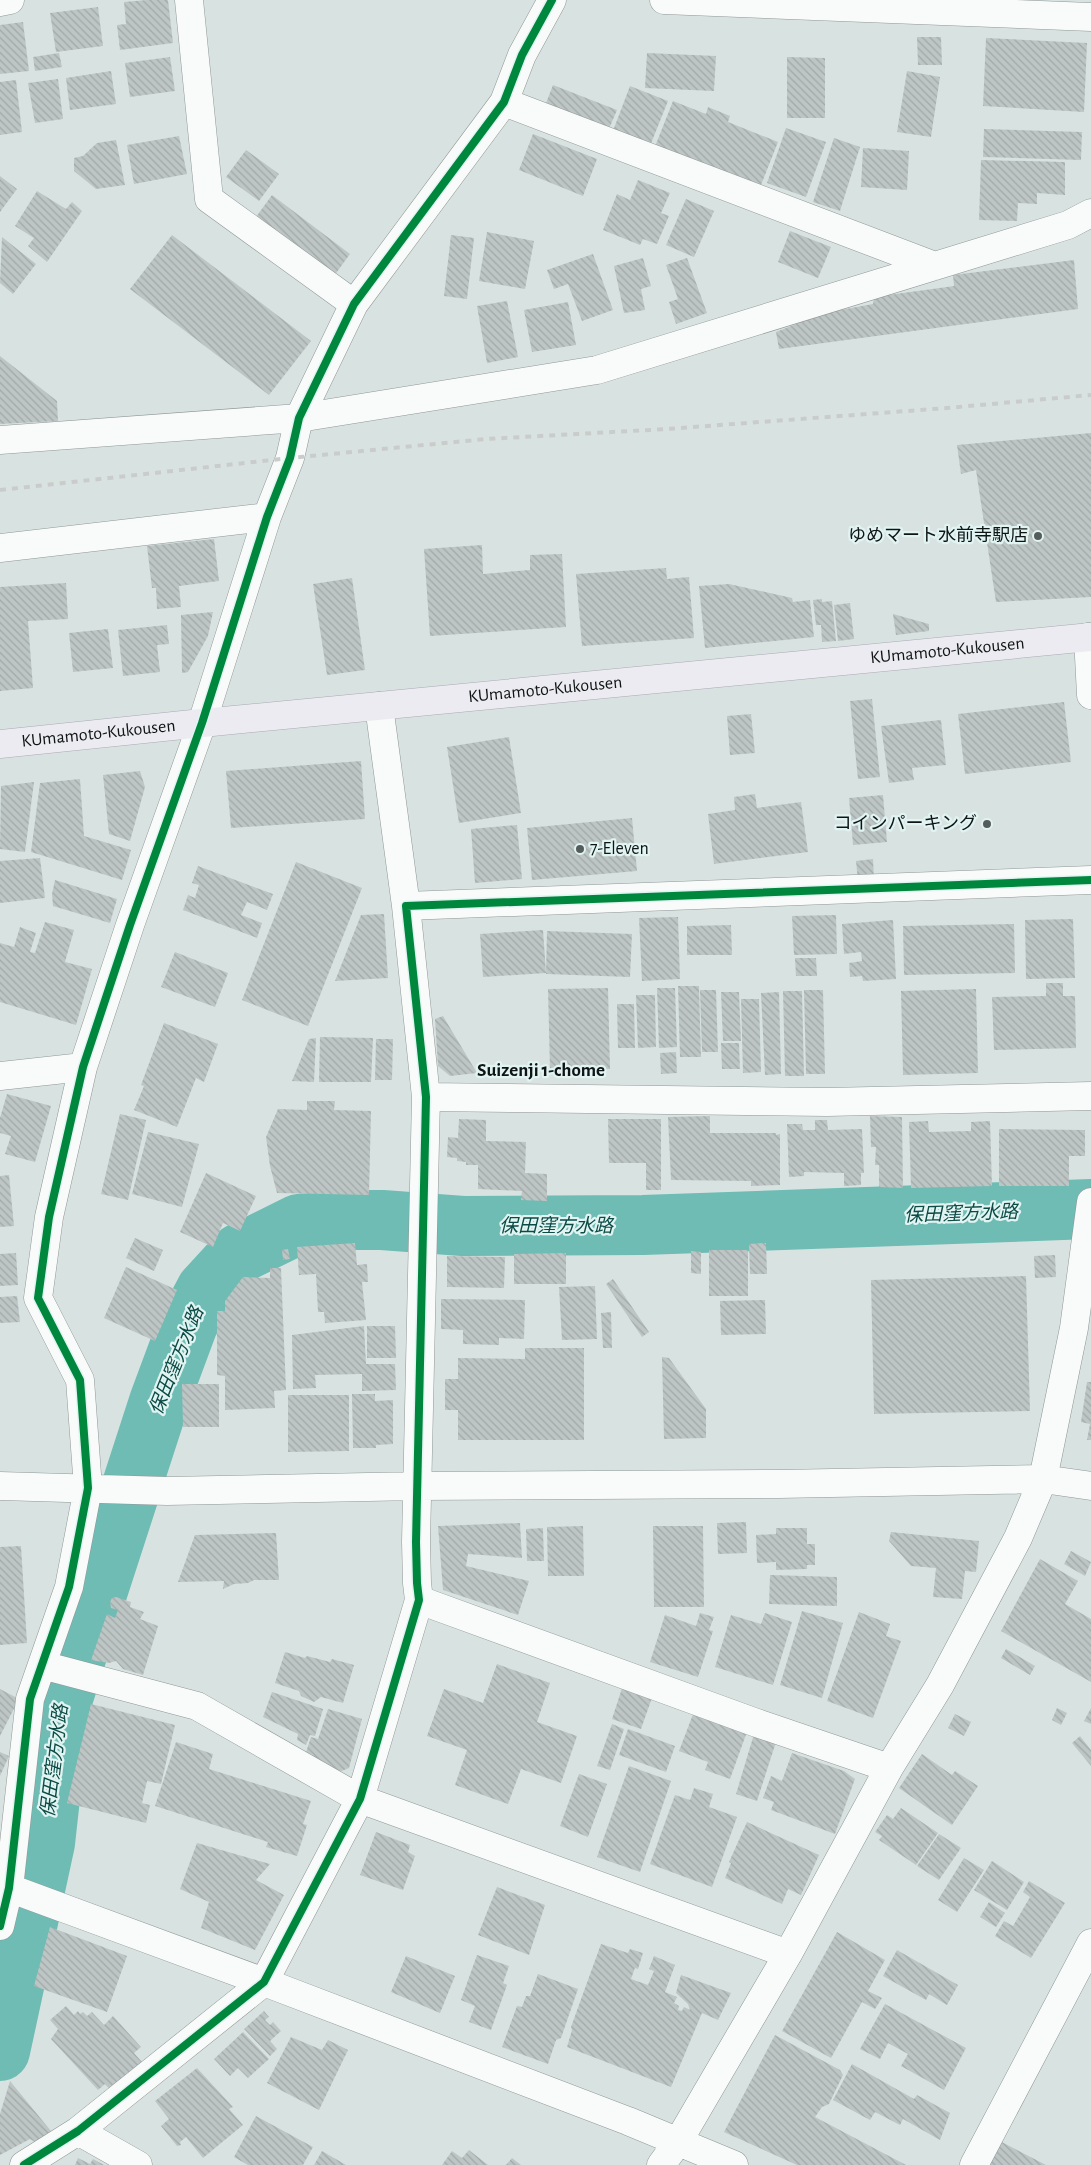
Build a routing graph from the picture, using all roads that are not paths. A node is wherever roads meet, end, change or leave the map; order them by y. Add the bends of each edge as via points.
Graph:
1 (10, 0) edge
2 (190, 0) edge
3 (552, 0) edge
4 (664, 0) edge
5 (0, 2) edge
6 (1091, 17) edge
7 (504, 102) junction
8 (1091, 213) edge
9 (935, 266) junction
10 (354, 304) junction
11 (299, 418) junction
12 (0, 440) edge
13 (267, 517) junction
14 (0, 548) edge
15 (1090, 637) edge
16 (1091, 695) edge
17 (379, 706) junction
18 (202, 723) junction
19 (0, 744) edge
20 (1091, 880) edge
21 (406, 906) junction
22 (83, 1067) junction
23 (0, 1076) edge
24 (1091, 1096) edge
25 (426, 1097) junction
26 (1091, 1202) edge
27 (1043, 1479) junction
28 (0, 1486) edge
29 (418, 1486) junction
30 (1091, 1486) edge
31 (88, 1488) junction
32 (419, 1600) junction
33 (42, 1665) junction
34 (890, 1768) junction
35 (360, 1798) junction
36 (9, 1888) junction
37 (0, 1926) edge
38 (1091, 1943) edge
39 (788, 1954) junction
40 (264, 1982) junction
41 (78, 2131) junction
42 (678, 2142) junction
43 (24, 2165) edge
44 (138, 2165) edge
45 (661, 2165) edge
46 (734, 2165) edge
47 (974, 2165) edge

1 - 5 street
2 - 10 street via 209,199
3 - 7 street via 522,54
4 - 6 street
7 - 9 street
7 - 10 street
8 - 9 street via 1068,226
9 - 11 street via 597,370
10 - 11 street
11 - 12 street
11 - 13 street via 290,458
13 - 14 street
13 - 18 street
15 - 16 street
15 - 17 main road, KUmamoto-Kukousen
17 - 18 main road, KUmamoto-Kukousen
17 - 21 street
18 - 19 main road, KUmamoto-Kukousen
18 - 22 street
20 - 21 street
21 - 25 street
22 - 23 street
22 - 31 street via 49,1217 38,1298 80,1380
24 - 25 street via 827,1102
25 - 29 street
26 - 27 street via 1074,1328
27 - 29 street
27 - 30 street
27 - 34 street via 1018,1538 940,1686
28 - 31 street
29 - 31 street via 167,1491
29 - 32 street via 416,1567
31 - 33 street via 69,1587
32 - 34 street
32 - 35 street
33 - 35 street via 197,1706
33 - 36 street via 30,1699
34 - 39 street
35 - 39 street
35 - 40 street
36 - 37 street
36 - 40 street
38 - 47 street
39 - 42 street
40 - 41 street
40 - 42 street
41 - 43 street
41 - 44 street
42 - 45 street
42 - 46 street

